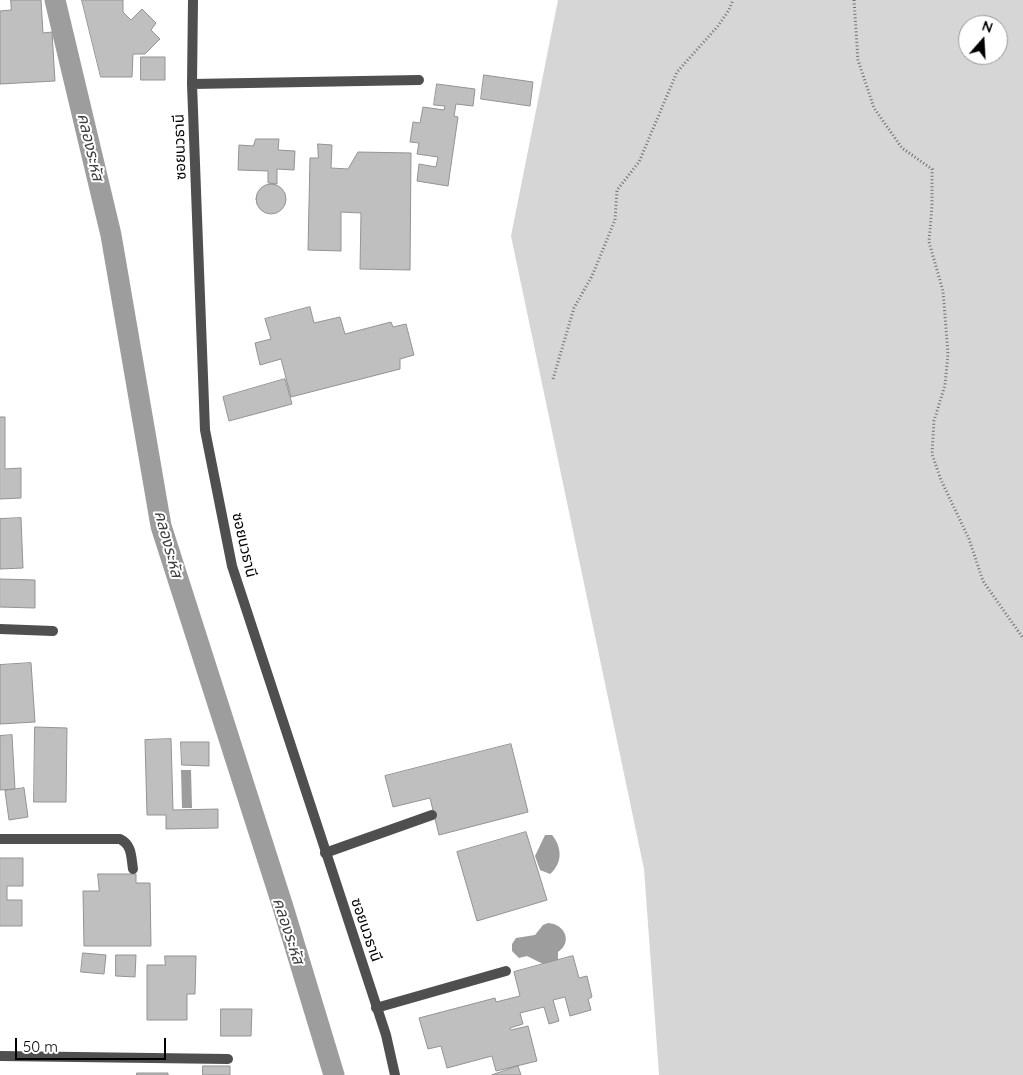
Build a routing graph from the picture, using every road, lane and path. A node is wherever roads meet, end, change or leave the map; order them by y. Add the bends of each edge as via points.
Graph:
1 (193, 0) edge
2 (732, 0) edge
3 (854, 0) edge
4 (419, 80) dead end
5 (192, 84) junction
6 (553, 379) dead end
7 (0, 629) edge
8 (53, 631) dead end
9 (1023, 638) edge
10 (432, 815) dead end
11 (0, 839) edge
12 (325, 853) junction
13 (133, 869) dead end
14 (506, 971) dead end
15 (376, 1008) junction
16 (0, 1056) edge
17 (228, 1059) dead end
18 (395, 1075) edge

1 - 5 street, ซอยนวธานี
2 - 6 path via 718,26 677,72 639,162 617,190 615,220 592,276 574,308
3 - 9 path via 858,60 874,108 902,148 932,169 929,242 943,291 948,354 945,385 934,421 932,454 940,480 969,538 983,581
4 - 5 street
5 - 12 street, ซอยนวธานี via 205,430 232,566
7 - 8 street
10 - 12 street
11 - 13 street via 120,839 127,842
12 - 15 street, ซอยนวธานี
14 - 15 street
15 - 18 street, ซอยนวธานี
16 - 17 street

